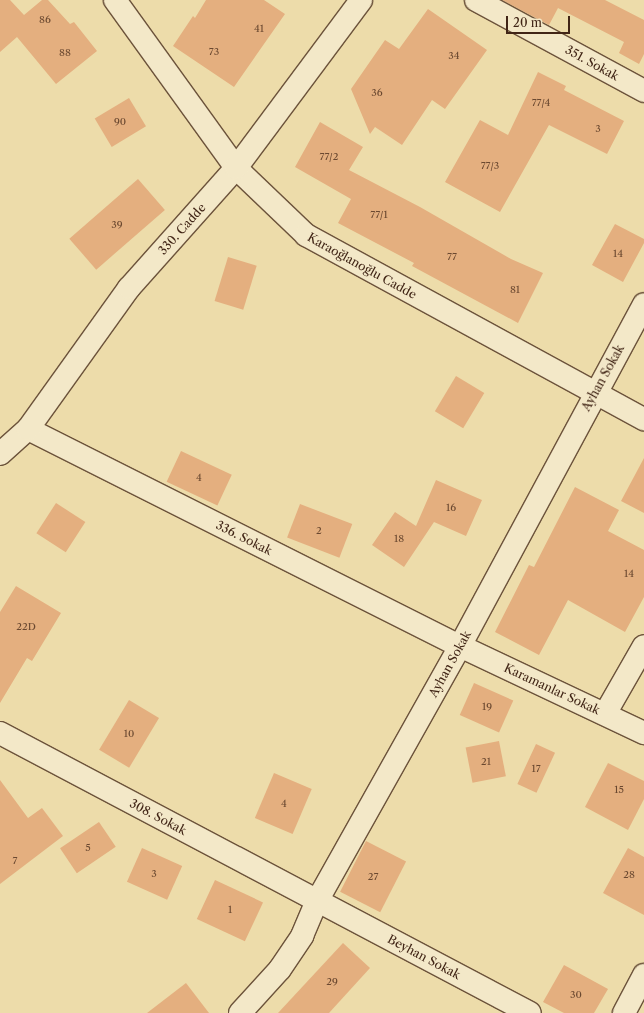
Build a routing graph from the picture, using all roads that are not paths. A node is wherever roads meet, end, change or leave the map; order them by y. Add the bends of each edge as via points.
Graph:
1 (115, 0) edge
2 (361, 0) edge
3 (476, 0) edge
4 (644, 91) edge
5 (236, 168) junction
6 (644, 304) edge
7 (595, 393) junction
8 (644, 418) edge
9 (28, 429) junction
10 (0, 454) edge
11 (460, 646) junction
12 (644, 646) edge
13 (605, 714) junction
14 (0, 733) edge
15 (644, 733) edge
16 (317, 901) junction
17 (644, 975) edge
18 (240, 1013) edge
19 (530, 1013) edge
20 (624, 1013) edge

1 - 5 street, Karaoğlanoğlu Cadde
2 - 5 street, 330. Cadde
3 - 4 street, 351. Sokak
5 - 7 street, Karaoğlanoğlu Cadde via 306,235
5 - 9 street, 330. Cadde via 129,288
6 - 7 street, Ayhan Sokak
7 - 8 street, Karaoğlanoğlu Cadde
7 - 11 street, Ayhan Sokak
9 - 10 street, 330. Cadde
9 - 11 street, 336. Sokak
11 - 13 street, Karamanlar Sokak
11 - 16 street, Ayhan Sokak
12 - 13 street
13 - 15 street, Karamanlar Sokak
14 - 16 street, 308. Sokak
16 - 18 street, Ayhan Sokak via 302,936 280,969
16 - 19 street, Beyhan Sokak
17 - 20 street

